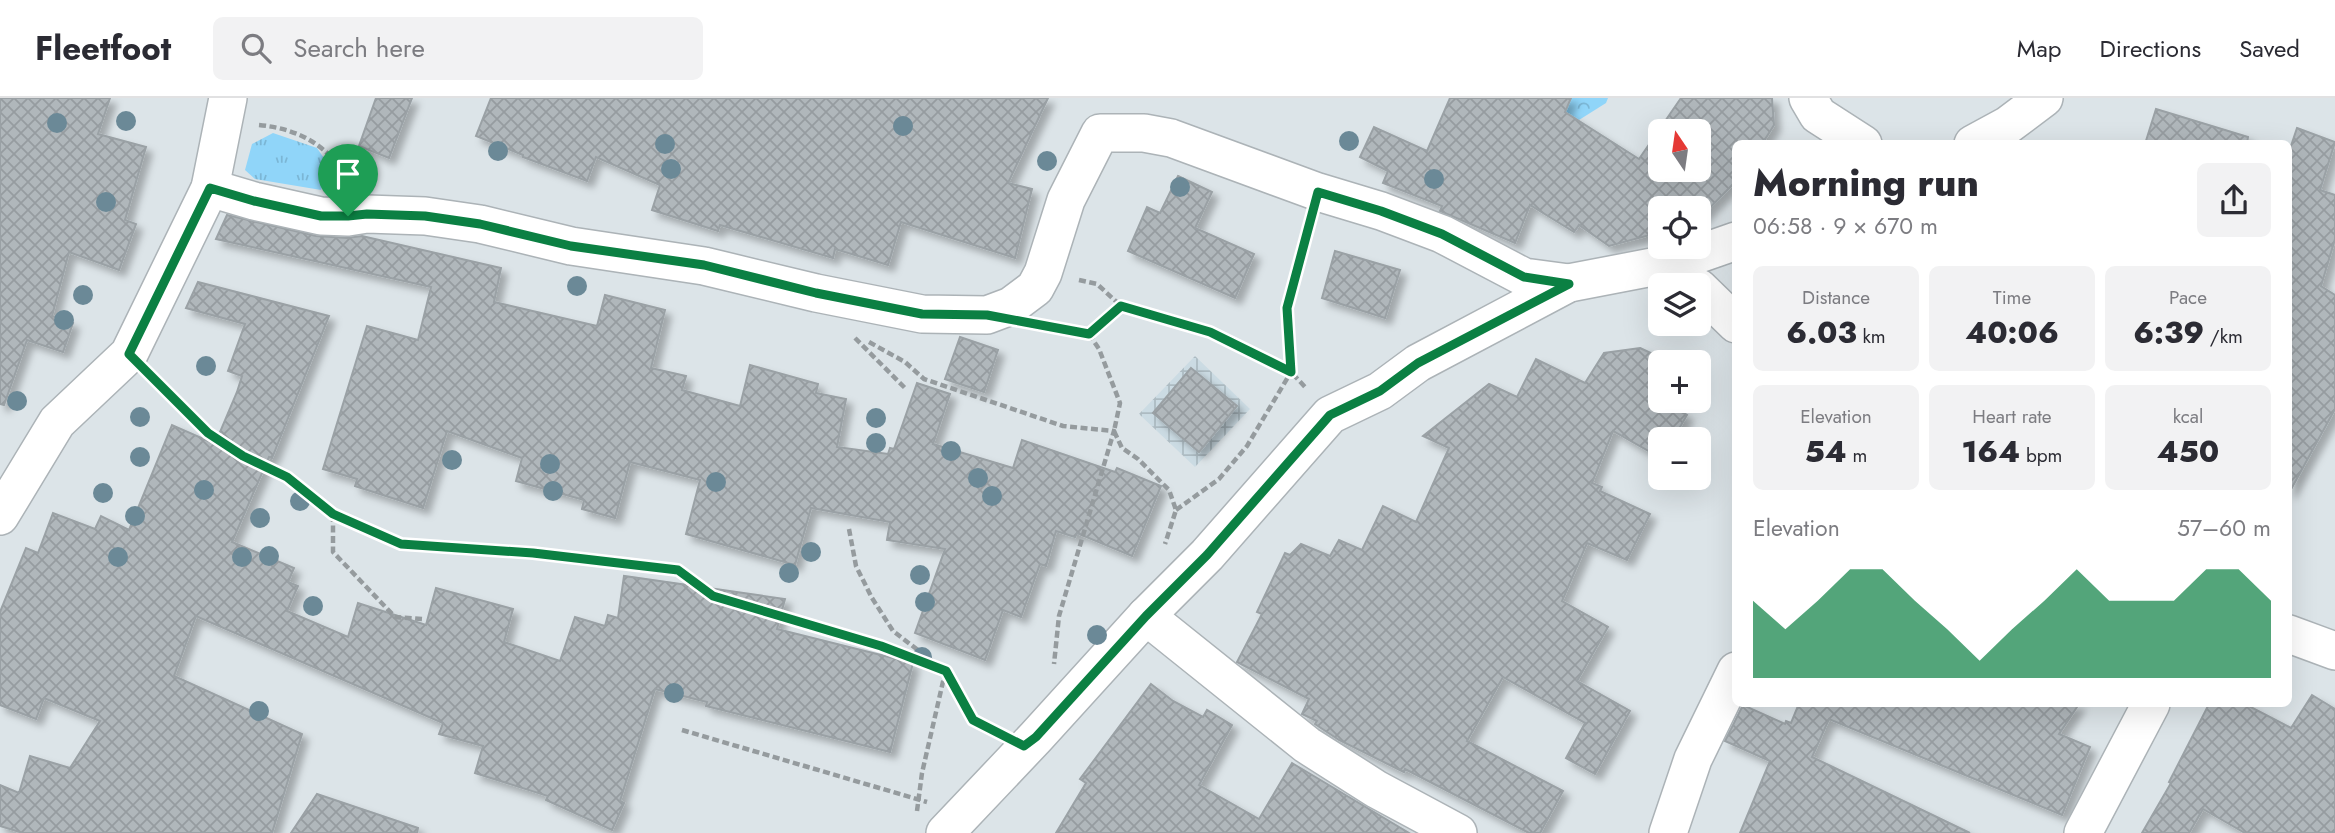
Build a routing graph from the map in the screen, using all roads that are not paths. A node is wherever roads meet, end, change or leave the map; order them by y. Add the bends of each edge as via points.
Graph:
1 (229, 98) edge
2 (2043, 98) edge
3 (1810, 119) edge
4 (1855, 140) edge
5 (1980, 140) edge
6 (210, 188) junction
7 (1732, 243) edge
8 (1696, 273) edge
9 (1648, 281) edge
10 (1569, 284) junction
11 (1711, 300) edge
12 (1732, 320) edge
13 (0, 516) edge
14 (1146, 616) junction
15 (2292, 635) edge
16 (2335, 651) edge
17 (1732, 679) edge
18 (2149, 707) edge
19 (931, 827) edge
20 (1458, 833) edge
21 (1668, 833) edge
22 (2083, 833) edge

1 - 6 street
2 - 5 street
3 - 4 street
6 - 10 street via 321,216 425,216 480,224 571,246 704,265 922,314 987,315 1025,297 1044,274 1066,200 1100,133 1144,133 1171,138 1442,234 1524,277
6 - 13 street via 129,354 57,422
7 - 8 street
9 - 10 street
10 - 14 street via 1330,415 1207,555
11 - 12 street
14 - 19 street via 974,799
14 - 20 street via 1307,745
15 - 16 street
17 - 21 street via 1693,759
18 - 22 street

